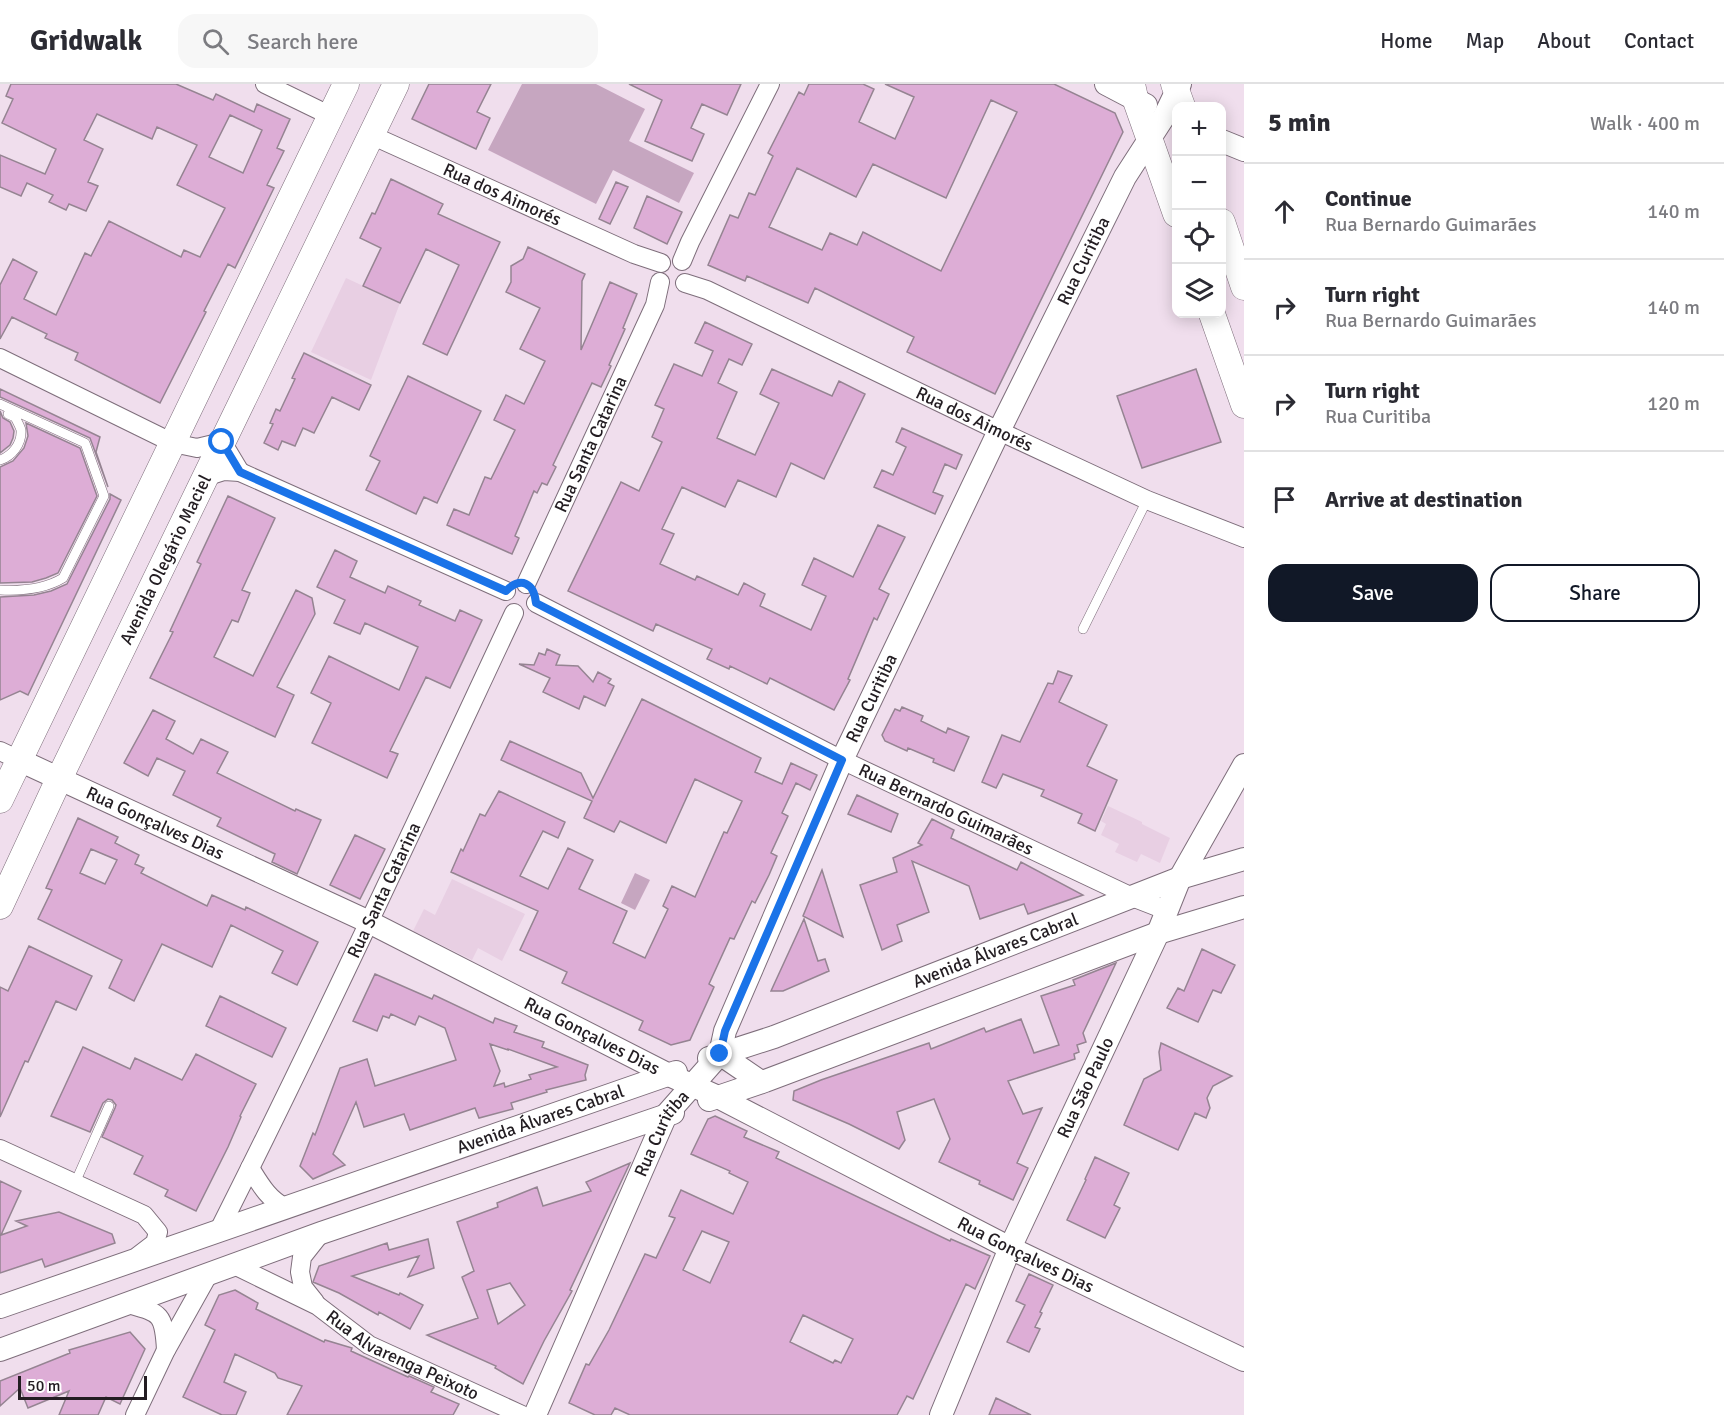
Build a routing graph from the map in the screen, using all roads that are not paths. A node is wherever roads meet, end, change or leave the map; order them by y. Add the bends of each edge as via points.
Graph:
1 (265, 84) edge
2 (346, 84) edge
3 (396, 84) edge
4 (770, 84) edge
5 (1106, 84) edge
6 (1133, 91) edge
7 (1176, 100) edge
8 (331, 116) junction
9 (371, 135) junction
10 (1150, 140) junction
11 (1226, 143) edge
12 (1244, 150) edge
13 (1175, 210) edge
14 (1226, 236) edge
15 (672, 273) junction
16 (1244, 287) edge
17 (1213, 318) edge
18 (0, 358) edge
19 (0, 404) edge
20 (1244, 405) edge
21 (0, 410) edge
22 (999, 431) junction
23 (222, 442) junction
24 (173, 443) junction
25 (0, 460) edge
26 (240, 472) junction
27 (205, 477) junction
28 (1147, 500) junction
29 (1244, 538) edge
30 (526, 584) junction
31 (0, 590) edge
32 (506, 591) junction
33 (536, 603) junction
34 (514, 613) junction
35 (1083, 629) dead end
36 (9, 755) edge
37 (842, 760) junction
38 (1244, 765) edge
39 (59, 779) junction
40 (0, 800) edge
41 (1244, 859) edge
42 (1180, 878) junction
43 (1132, 897) junction
44 (0, 906) edge
45 (1244, 907) edge
46 (1168, 911) junction
47 (369, 922) junction
48 (1158, 933) junction
49 (720, 1054) junction
50 (669, 1075) junction
51 (761, 1082) junction
52 (691, 1086) junction
53 (718, 1097) junction
54 (109, 1106) dead end
55 (666, 1115) junction
56 (0, 1149) edge
57 (250, 1168) junction
58 (75, 1183) junction
59 (286, 1208) junction
60 (218, 1232) junction
61 (321, 1233) junction
62 (1010, 1248) junction
63 (131, 1261) junction
64 (234, 1265) junction
65 (208, 1275) junction
66 (125, 1304) junction
67 (318, 1306) junction
68 (0, 1307) edge
69 (0, 1350) edge
70 (166, 1350) junction
71 (1244, 1360) edge
72 (135, 1415) edge
73 (522, 1415) edge
74 (535, 1415) edge
75 (941, 1415) edge

1 - 8 street
2 - 8 main road
3 - 9 main road, Avenida Olegário Maciel
4 - 15 street, Rua Santa Catarina
5 - 6 street
6 - 7 street
6 - 10 main road
7 - 10 street, Rua Curitiba
8 - 24 main road
9 - 15 street, Rua dos Aimorés
9 - 23 main road, Avenida Olegário Maciel
10 - 13 main road
10 - 22 street, Rua Curitiba via 1125,177
11 - 12 street
14 - 16 main road
15 - 22 street, Rua dos Aimorés
15 - 30 street, Rua Santa Catarina
17 - 20 main road
18 - 24 street
19 - 31 lane via 85,443 104,496 63,578 52,585
21 - 25 lane via 15,417 21,429 13,453
22 - 28 street, Rua dos Aimorés
22 - 37 street, Rua Curitiba
23 - 24 street via 197,448
23 - 26 street
23 - 27 main road, Avenida Olegário Maciel
24 - 36 main road
26 - 27 street via 224,471
26 - 32 street
27 - 39 main road, Avenida Olegário Maciel
28 - 29 street, Rua dos Aimorés
28 - 35 lane
30 - 32 street via 512,584
30 - 33 street via 535,593
32 - 34 street via 507,608
33 - 34 street via 523,614
33 - 37 street, Rua Bernardo Guimarães
34 - 47 street, Rua Santa Catarina
36 - 39 street, Rua Gonçalves Dias
36 - 40 main road
37 - 43 street, Rua Bernardo Guimarães
37 - 49 street, Rua Curitiba via 725,1031
38 - 42 street, Rua São Paulo
39 - 44 main road, Avenida Olegário Maciel
39 - 47 street, Rua Gonçalves Dias
41 - 42 street, Avenida Álvares Cabral
42 - 43 street, Avenida Álvares Cabral
42 - 46 street, Rua São Paulo
43 - 46 street, Rua Bernardo Guimarães
43 - 49 street, Avenida Álvares Cabral via 774,1037
45 - 48 street, Avenida Álvares Cabral
46 - 48 street, Rua São Paulo
47 - 50 street, Rua Gonçalves Dias
47 - 57 street, Rua Santa Catarina
48 - 51 street, Avenida Álvares Cabral
48 - 62 street, Rua São Paulo
49 - 50 street, Avenida Álvares Cabral
49 - 51 street
49 - 52 street, Rua Curitiba
50 - 52 street, Rua Gonçalves Dias
50 - 59 street, Avenida Álvares Cabral
51 - 53 street, Avenida Álvares Cabral
52 - 53 street, Rua Gonçalves Dias
52 - 55 street, Rua Curitiba
53 - 55 street, Avenida Álvares Cabral
53 - 62 street, Rua Gonçalves Dias
54 - 58 lane
55 - 61 street, Avenida Álvares Cabral
55 - 74 street, Rua Curitiba
56 - 58 street
57 - 59 street via 265,1191
57 - 60 street, Rua Santa Catarina
58 - 63 street via 144,1215 158,1232 155,1243
59 - 60 street, Avenida Álvares Cabral
60 - 63 street, Avenida Álvares Cabral
61 - 64 street, Avenida Álvares Cabral
61 - 67 street, Rua Alvarenga Peixoto via 302,1257 300,1272 303,1287
62 - 71 street, Rua Gonçalves Dias
62 - 75 street, Rua São Paulo
63 - 68 street, Avenida Álvares Cabral
64 - 65 street, Avenida Álvares Cabral
64 - 67 street, Rua Alvarenga Peixoto
65 - 66 street, Avenida Álvares Cabral
65 - 70 street
66 - 69 street, Avenida Álvares Cabral
66 - 70 street via 152,1310 159,1317
67 - 73 street, Rua Alvarenga Peixoto via 369,1345
70 - 72 street

